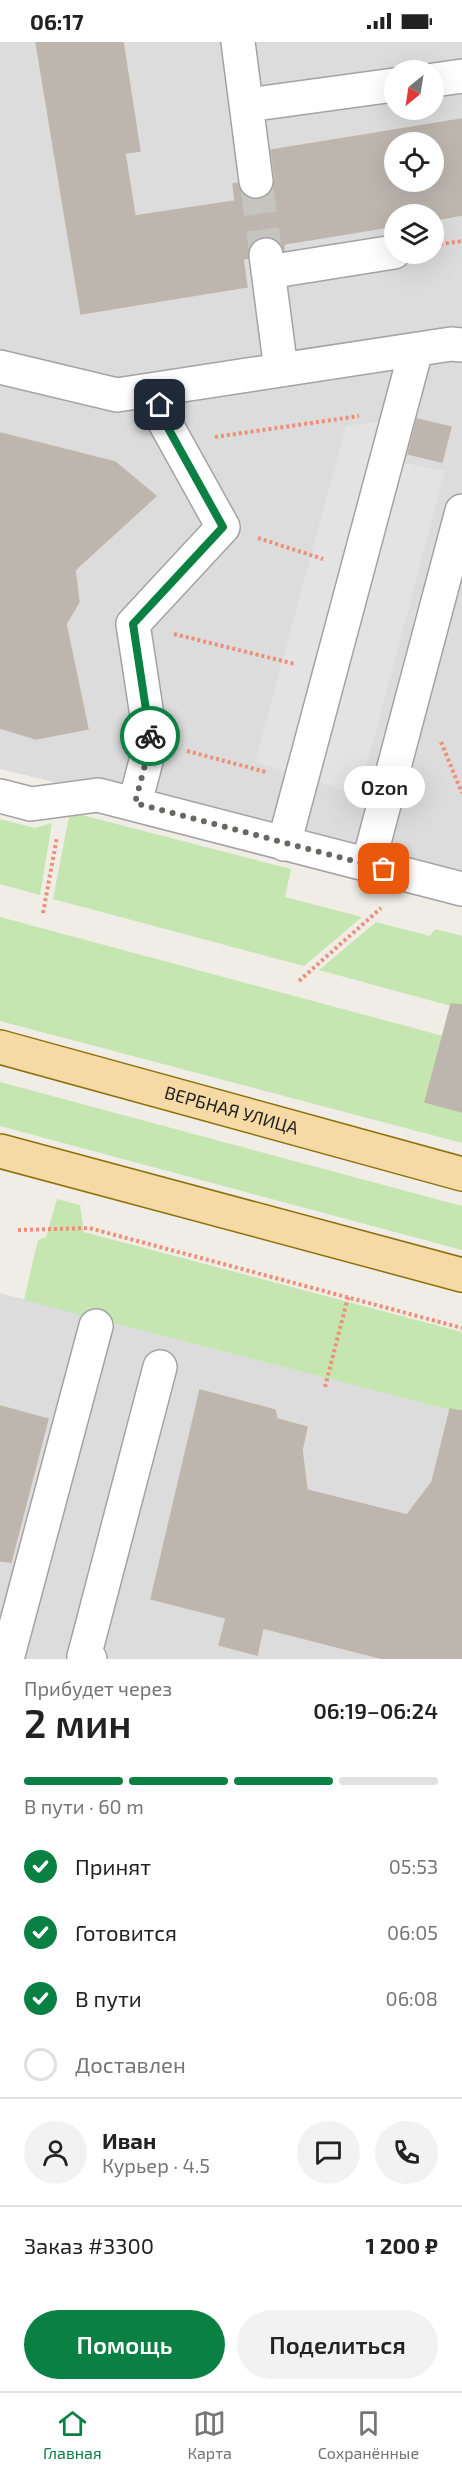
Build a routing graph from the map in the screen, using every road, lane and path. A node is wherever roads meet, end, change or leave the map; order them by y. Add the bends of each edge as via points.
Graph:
1 (238, 42) edge
2 (462, 76) edge
3 (444, 79) edge
4 (384, 86) edge
5 (247, 105) junction
6 (256, 181) tunnel mouth
7 (462, 241) edge
8 (444, 244) edge
9 (384, 253) edge
10 (462, 345) edge
11 (416, 350) junction
12 (0, 367) edge
13 (281, 370) junction
14 (158, 390) junction
15 (400, 410) junction
16 (176, 442) junction
17 (462, 511) edge
18 (223, 527) junction
19 (358, 570) junction
20 (133, 624) junction
21 (330, 673) junction
22 (151, 742) junction
23 (302, 781) junction
24 (0, 796) edge
25 (64, 799) junction
26 (135, 803) junction
27 (284, 844) junction
28 (368, 865) junction
29 (415, 877) junction
30 (462, 889) edge
31 (43, 913) dead end
32 (299, 981) dead end
33 (0, 1047) edge
34 (0, 1151) edge
35 (462, 1174) edge
36 (18, 1230) dead end
37 (462, 1275) edge
38 (348, 1297) junction
39 (96, 1326) dead end
40 (462, 1328) edge
41 (159, 1367) dead end
42 (325, 1387) dead end
43 (7, 1659) edge
44 (90, 1659) edge

1 - 5 lane
2 - 3 lane
4 - 5 lane
5 - 6 lane
7 - 8 path
9 - 13 lane via 267,264
10 - 11 lane
11 - 13 lane
11 - 15 lane
12 - 14 lane via 117,395
13 - 14 lane
14 - 16 lane via 163,419
15 - 16 path
15 - 19 lane
16 - 18 lane
17 - 28 lane
18 - 19 path
18 - 20 lane
19 - 21 lane
20 - 21 path
20 - 22 lane
21 - 23 lane
22 - 23 path
22 - 26 lane
23 - 27 lane
24 - 25 lane via 31,804
25 - 26 lane via 98,795
25 - 31 path
26 - 27 lane
27 - 28 lane
28 - 29 lane
29 - 30 lane
29 - 32 path
33 - 35 main road, ВЕРБНАЯ УЛИЦА
34 - 37 main road
36 - 38 path via 89,1228
38 - 40 path
38 - 42 path
39 - 43 lane
41 - 44 lane via 84,1658

